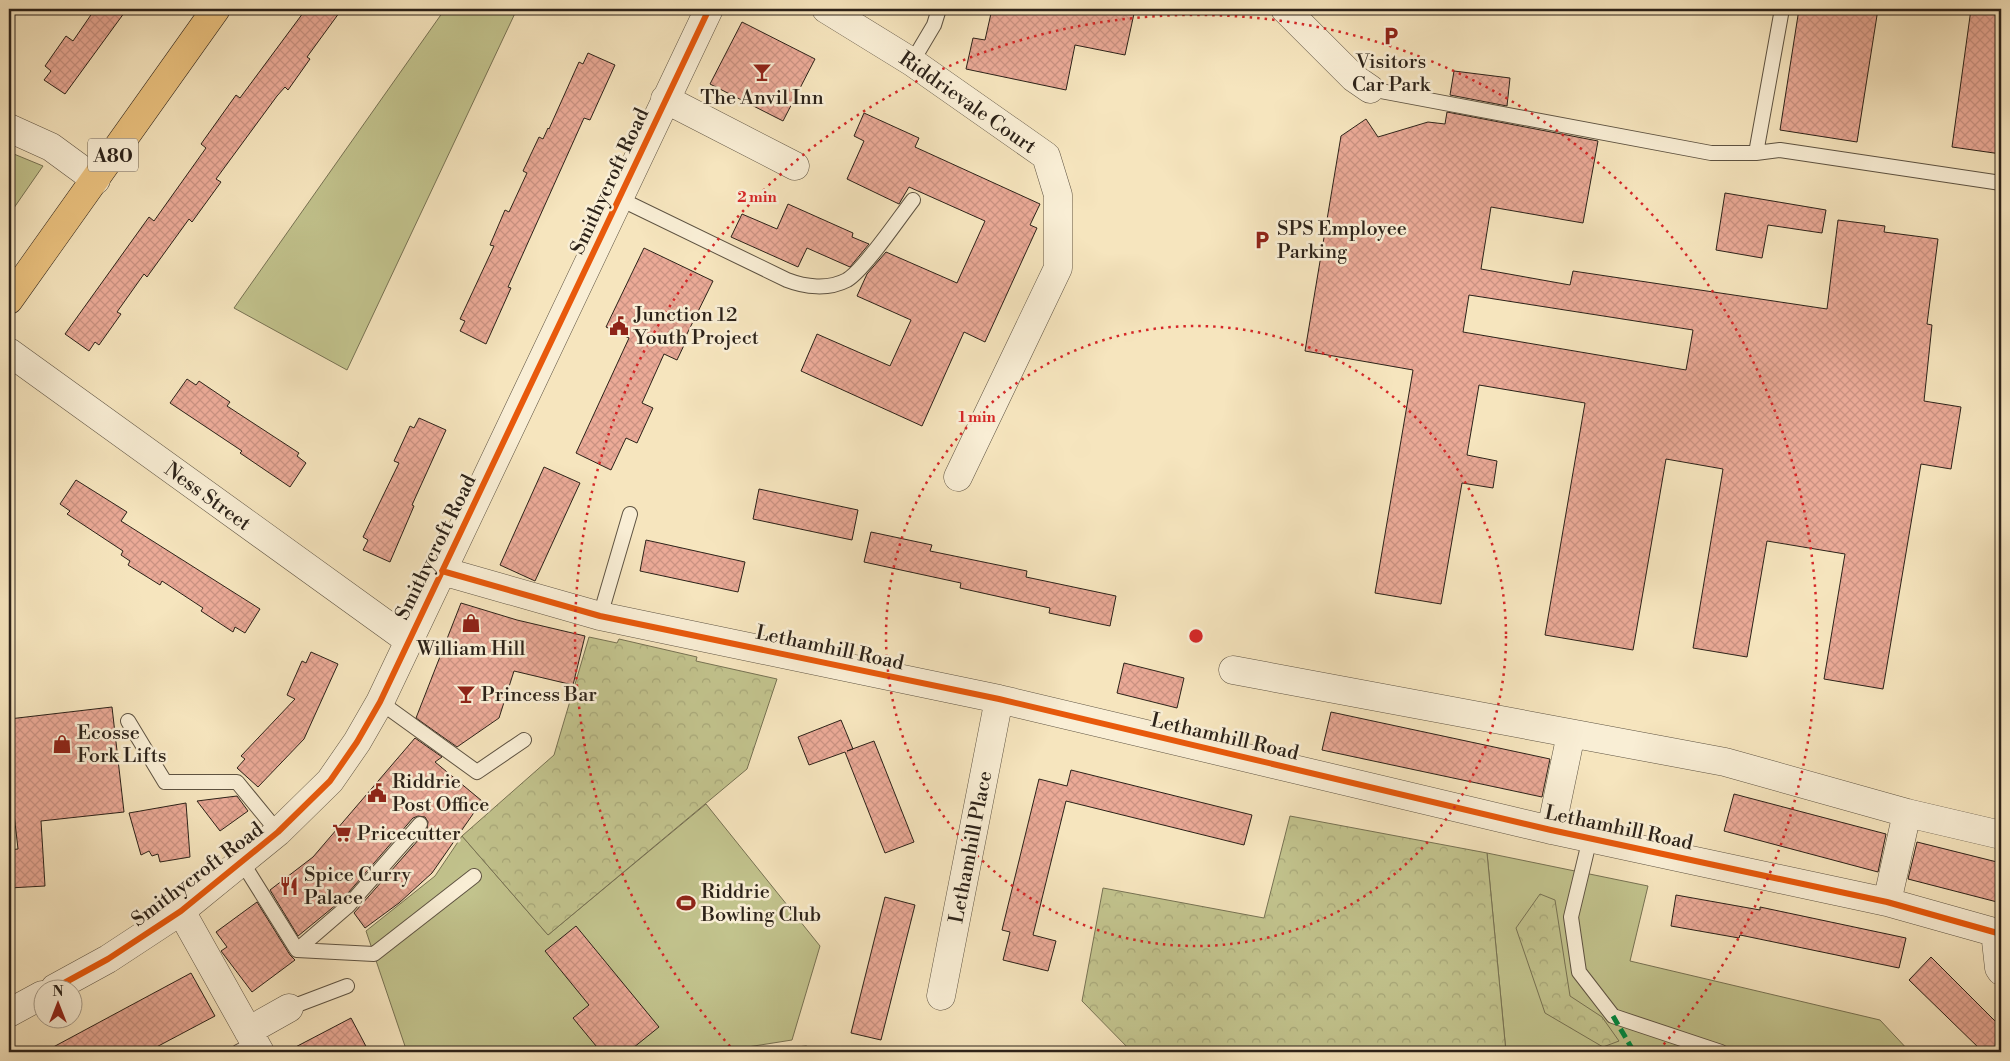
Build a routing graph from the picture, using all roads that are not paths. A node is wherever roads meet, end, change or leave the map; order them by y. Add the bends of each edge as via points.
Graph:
1 (216, 9) edge
2 (708, 9) edge
3 (939, 9) edge
4 (1285, 9) edge
5 (1782, 9) edge
6 (829, 10) edge
7 (912, 62) junction
8 (1370, 89) joint
9 (665, 100) junction
10 (9, 128) edge
11 (1756, 154) junction
12 (795, 166) dead end
13 (96, 180) junction
14 (2001, 183) edge
15 (618, 198) junction
16 (913, 200) dead end
17 (9, 300) edge
18 (9, 352) edge
19 (958, 476) dead end
20 (630, 514) dead end
21 (442, 571) junction
22 (600, 616) junction
23 (408, 640) junction
24 (1233, 670) dead end
25 (999, 698) junction
26 (380, 702) junction
27 (128, 721) dead end
28 (1571, 734) junction
29 (524, 740) dead end
30 (1907, 813) junction
31 (420, 824) dead end
32 (1551, 830) junction
33 (278, 832) junction
34 (2001, 835) edge
35 (1590, 838) junction
36 (242, 862) junction
37 (474, 876) dead end
38 (1887, 902) junction
39 (181, 911) junction
40 (1998, 933) edge
41 (297, 950) junction
42 (2001, 971) edge
43 (73, 978) edge
44 (347, 986) dead end
45 (942, 996) dead end
46 (32, 1000) edge
47 (289, 1008) joint
48 (9, 1013) edge
49 (250, 1045) edge
50 (1721, 1052) edge

1 - 13 main road, A80
2 - 9 street, Smithycroft Road
3 - 7 lane via 934,25
4 - 8 street via 1354,78
5 - 11 lane
6 - 7 street, Riddrievale Court
7 - 19 street, Riddrievale Court via 1046,156 1058,195 1058,268
8 - 11 lane via 1711,154
9 - 12 street
9 - 15 street, Smithycroft Road
10 - 13 street via 51,147
11 - 14 lane via 1780,150
13 - 17 main road, A80
15 - 16 lane via 787,280 816,286 847,280
15 - 21 street, Smithycroft Road
18 - 23 street, Ness Street
20 - 22 lane
21 - 22 street, Lethamhill Road
21 - 23 street, Smithycroft Road
22 - 25 street, Lethamhill Road
23 - 26 street, Smithycroft Road
24 - 28 street
25 - 32 street, Lethamhill Road
25 - 45 street, Lethamhill Place
26 - 29 lane via 477,772
26 - 33 street, Smithycroft Road via 330,781
27 - 33 lane via 165,782 238,782
28 - 30 street via 1725,762
28 - 32 street, Lethamhill Road
30 - 34 street
30 - 38 street
31 - 41 lane via 348,906
32 - 35 street, Lethamhill Road
33 - 36 street, Smithycroft Road
35 - 38 street, Lethamhill Road
35 - 50 lane via 1572,917 1579,972 1613,1016
36 - 39 street, Smithycroft Road
36 - 41 lane
37 - 41 lane via 374,954
38 - 40 street, Lethamhill Road
39 - 43 street, Smithycroft Road
39 - 49 street
40 - 42 street
44 - 47 lane
46 - 48 street
47 - 49 street

